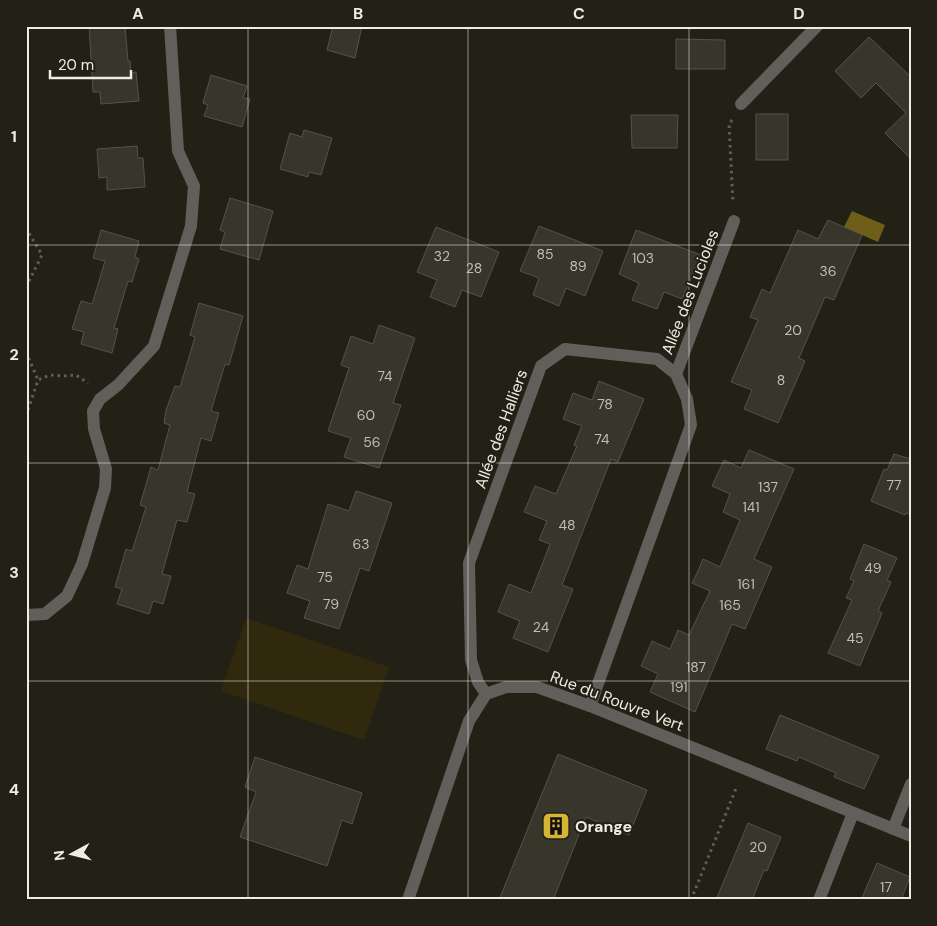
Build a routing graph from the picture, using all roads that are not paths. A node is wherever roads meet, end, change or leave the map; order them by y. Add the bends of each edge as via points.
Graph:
1 (170, 26) edge
2 (817, 26) edge
3 (741, 104) road end
4 (734, 221) road end
5 (676, 374) junction
6 (26, 615) edge
7 (486, 694) junction
8 (590, 706) junction
9 (911, 784) edge
10 (853, 813) junction
11 (893, 829) junction
12 (911, 836) edge
13 (408, 900) edge
14 (819, 900) edge

1 - 6 street via 178,151 194,186 192,226 154,346 118,385 100,399 93,411 94,429 106,468 105,488 82,564 67,596 45,614
2 - 3 street
4 - 5 street, Allée des Lucioles
5 - 7 street, Allée des Halliers via 657,359 565,350 541,366 469,563 471,660
5 - 8 street, Allée des Halliers via 687,399 691,425
7 - 8 street, Rue du Rouvre Vert via 506,686 537,687
7 - 13 street via 469,721
8 - 10 street, Rue du Rouvre Vert
9 - 11 street
10 - 11 street, Rue du Rouvre Vert
10 - 14 street
11 - 12 street, Rue du Rouvre Vert

